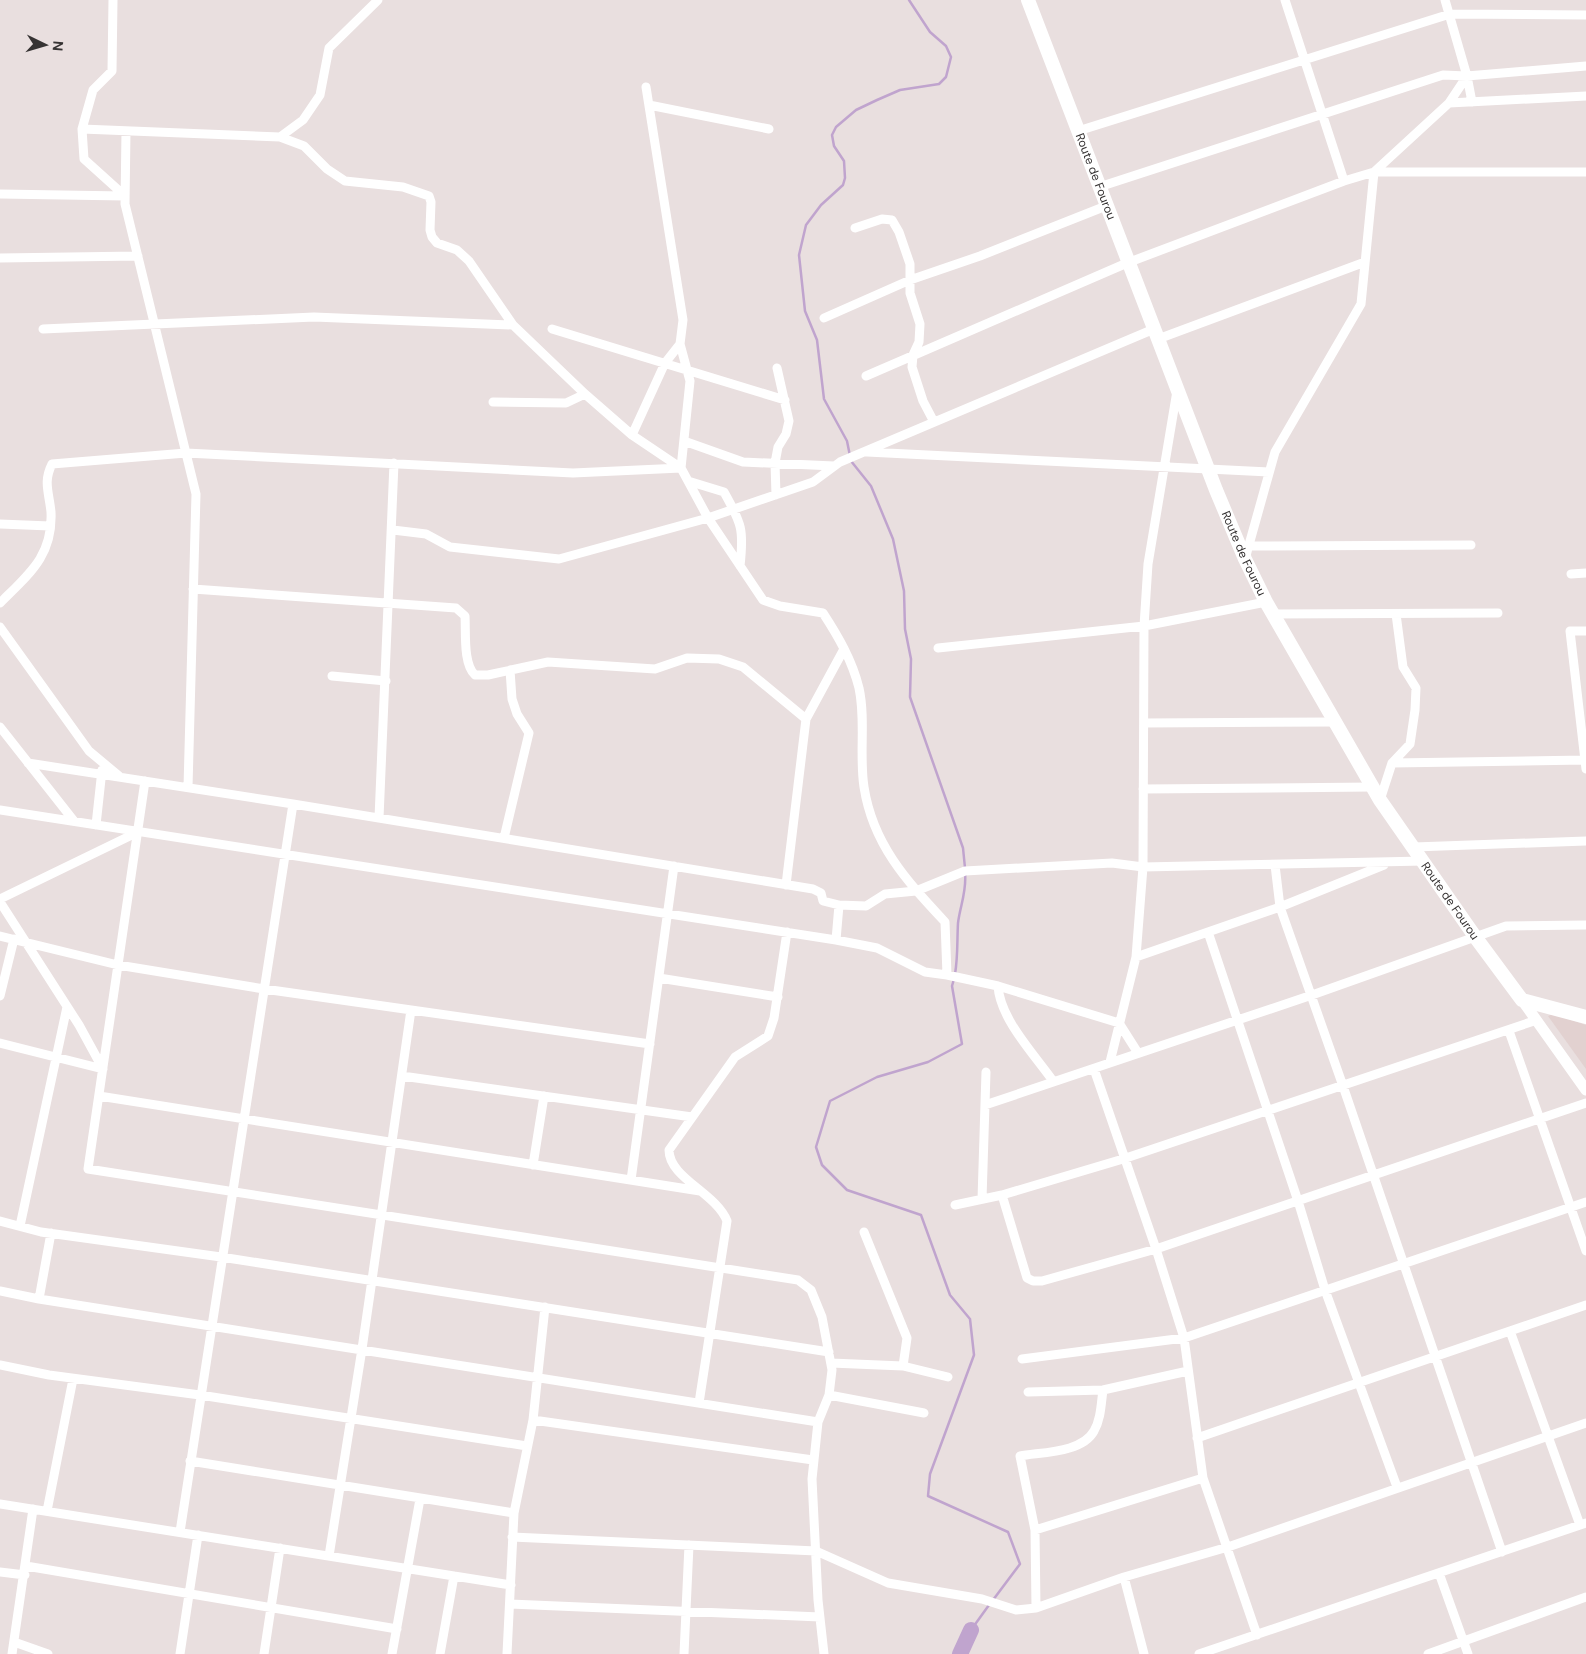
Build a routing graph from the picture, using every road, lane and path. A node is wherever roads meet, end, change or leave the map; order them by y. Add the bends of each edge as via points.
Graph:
1 (113, 0) edge
2 (378, 0) edge
3 (1028, 0) edge
4 (1285, 0) edge
5 (1445, 0) edge
6 (1450, 14) junction
7 (1586, 15) edge
8 (1304, 60) junction
9 (1586, 66) edge
10 (1467, 76) junction
11 (646, 86) dead end
12 (1586, 96) edge
13 (1472, 102) junction
14 (1448, 103) junction
15 (649, 105) junction
16 (1322, 114) junction
17 (82, 129) junction
18 (769, 129) dead end
19 (126, 131) junction
20 (1078, 131) junction
21 (280, 137) junction
22 (1374, 172) junction
23 (1586, 172) edge
24 (1344, 181) junction
25 (1099, 187) junction
26 (0, 194) edge
27 (125, 196) junction
28 (1106, 206) junction
29 (855, 228) dead end
30 (138, 256) junction
31 (0, 258) edge
32 (1365, 262) junction
33 (1127, 263) junction
34 (910, 280) junction
35 (824, 318) dead end
36 (156, 325) junction
37 (513, 325) junction
38 (43, 329) dead end
39 (552, 329) dead end
40 (1156, 334) junction
41 (680, 344) junction
42 (913, 355) junction
43 (665, 362) junction
44 (777, 368) dead end
45 (686, 369) junction
46 (866, 376) dead end
47 (1177, 389) junction
48 (585, 394) junction
49 (785, 400) junction
50 (493, 402) dead end
51 (934, 422) junction
52 (632, 435) junction
53 (684, 441) junction
54 (186, 453) junction
55 (859, 453) junction
56 (775, 463) junction
57 (394, 464) junction
58 (834, 466) junction
59 (1164, 467) junction
60 (681, 468) junction
61 (1208, 469) junction
62 (1269, 472) junction
63 (688, 481) junction
64 (776, 495) junction
65 (734, 509) junction
66 (708, 518) junction
67 (0, 524) edge
68 (50, 526) junction
69 (393, 530) junction
70 (1471, 545) dead end
71 (1244, 550) junction
72 (740, 566) junction
73 (1586, 573) edge
74 (1571, 574) dead end
75 (194, 589) junction
76 (0, 603) edge
77 (388, 603) junction
78 (1270, 608) junction
79 (1396, 614) junction
80 (1498, 614) dead end
81 (1144, 626) junction
82 (0, 627) edge
83 (1586, 631) edge
84 (938, 648) dead end
85 (844, 649) junction
86 (510, 670) junction
87 (332, 676) dead end
88 (386, 681) junction
89 (806, 719) junction
90 (1335, 722) junction
91 (1144, 723) junction
92 (0, 727) edge
93 (28, 763) junction
94 (103, 763) junction
95 (1392, 763) junction
96 (1586, 765) edge
97 (102, 775) junction
98 (120, 777) junction
99 (144, 781) junction
100 (188, 787) junction
101 (1373, 787) junction
102 (1143, 789) junction
103 (1380, 800) junction
104 (293, 804) junction
105 (0, 810) edge
106 (379, 818) junction
107 (74, 822) junction
108 (96, 825) junction
109 (138, 832) junction
110 (504, 838) junction
111 (1586, 841) edge
112 (1414, 847) junction
113 (285, 854) junction
114 (1424, 861) junction
115 (1391, 862) junction
116 (1275, 865) junction
117 (674, 866) junction
118 (1143, 867) junction
119 (786, 885) junction
120 (916, 891) junction
121 (0, 900) edge
122 (839, 905) junction
123 (1280, 906) junction
124 (668, 914) junction
125 (1586, 925) edge
126 (787, 932) junction
127 (1208, 932) junction
128 (0, 936) edge
129 (1476, 938) junction
130 (14, 940) junction
131 (836, 940) junction
132 (26, 942) junction
133 (1136, 957) junction
134 (118, 965) junction
135 (947, 975) junction
136 (659, 978) junction
137 (998, 986) junction
138 (264, 989) junction
139 (1312, 995) junction
140 (0, 996) edge
141 (778, 997) junction
142 (1522, 1000) junction
143 (67, 1007) junction
144 (411, 1010) junction
145 (1586, 1017) edge
146 (1537, 1020) junction
147 (1237, 1021) junction
148 (1120, 1024) junction
149 (1509, 1031) junction
150 (0, 1043) edge
151 (650, 1044) junction
152 (1138, 1053) junction
153 (57, 1058) junction
154 (1110, 1062) junction
155 (103, 1069) junction
156 (1094, 1069) junction
157 (986, 1072) dead end
158 (402, 1076) junction
159 (1053, 1081) junction
160 (1344, 1086) junction
161 (1586, 1090) edge
162 (99, 1096) junction
163 (544, 1096) junction
164 (1586, 1103) edge
165 (985, 1104) junction
166 (641, 1109) junction
167 (1268, 1111) junction
168 (692, 1117) junction
169 (1540, 1118) junction
170 (243, 1120) junction
171 (392, 1143) junction
172 (1123, 1159) junction
173 (533, 1165) junction
174 (1373, 1174) junction
175 (631, 1180) junction
176 (232, 1190) junction
177 (700, 1191) junction
178 (1002, 1195) junction
179 (982, 1199) junction
180 (1298, 1201) junction
181 (1586, 1202) edge
182 (955, 1205) dead end
183 (1571, 1207) junction
184 (382, 1214) junction
185 (0, 1221) edge
186 (20, 1226) junction
187 (864, 1232) dead end
188 (51, 1233) junction
189 (1156, 1249) junction
190 (1586, 1251) edge
191 (221, 1257) junction
192 (1404, 1264) junction
193 (720, 1267) junction
194 (372, 1280) junction
195 (1325, 1290) junction
196 (0, 1291) edge
197 (38, 1300) junction
198 (1586, 1305) edge
199 (545, 1307) junction
200 (211, 1325) junction
201 (1510, 1332) junction
202 (709, 1333) junction
203 (1184, 1338) junction
204 (362, 1349) junction
205 (830, 1352) junction
206 (1434, 1357) junction
207 (1022, 1359) dead end
208 (831, 1362) junction
209 (0, 1365) edge
210 (903, 1366) junction
211 (1188, 1371) junction
212 (536, 1377) junction
213 (948, 1377) dead end
214 (73, 1379) junction
215 (1358, 1384) junction
216 (1104, 1390) junction
217 (1028, 1392) dead end
218 (200, 1395) junction
219 (829, 1395) junction
220 (698, 1403) junction
221 (924, 1413) dead end
222 (351, 1418) junction
223 (533, 1420) junction
224 (818, 1422) junction
225 (1586, 1423) edge
226 (1548, 1435) junction
227 (1197, 1438) junction
228 (527, 1446) junction
229 (813, 1460) junction
230 (190, 1461) junction
231 (1471, 1463) junction
232 (1202, 1478) junction
233 (340, 1486) junction
234 (1397, 1487) junction
235 (420, 1499) junction
236 (0, 1504) edge
237 (34, 1509) junction
238 (47, 1511) junction
239 (514, 1513) junction
240 (1583, 1524) edge
241 (1035, 1530) junction
242 (180, 1532) junction
243 (198, 1535) junction
244 (512, 1537) junction
245 (689, 1546) junction
246 (1228, 1547) junction
247 (280, 1548) junction
248 (816, 1551) junction
249 (1502, 1552) junction
250 (328, 1556) junction
251 (409, 1568) junction
252 (25, 1570) junction
253 (0, 1572) edge
254 (1439, 1573) junction
255 (454, 1576) junction
256 (1124, 1577) junction
257 (511, 1585) junction
258 (189, 1593) junction
259 (1586, 1597) edge
260 (510, 1604) junction
261 (271, 1606) junction
262 (1036, 1608) junction
263 (686, 1612) junction
264 (820, 1617) junction
265 (397, 1629) junction
266 (1256, 1635) junction
267 (14, 1642) junction
268 (1464, 1642) junction
269 (12, 1654) edge
270 (48, 1654) edge
271 (180, 1654) edge
272 (264, 1654) edge
273 (392, 1654) edge
274 (440, 1654) edge
275 (508, 1654) edge
276 (684, 1654) edge
277 (824, 1654) edge
278 (1144, 1654) edge
279 (1198, 1654) edge
280 (1428, 1654) edge
281 (1468, 1654) edge

1 - 17 street via 112,71 93,90
2 - 21 street via 329,48 320,95 303,120
3 - 20 main road, Route de Fourou
4 - 8 street
5 - 6 street
6 - 7 street
6 - 8 street
6 - 10 street
8 - 16 street
8 - 20 street
9 - 10 street
10 - 13 street
10 - 14 street
10 - 16 street via 1443,75
11 - 15 street
12 - 13 street
13 - 14 street
14 - 22 street
15 - 18 street
15 - 41 street via 683,320
16 - 24 street
16 - 25 street
17 - 19 street
17 - 27 street via 84,160
19 - 21 street
19 - 27 street
20 - 25 main road, Route de Fourou
21 - 37 street via 304,146 326,169 345,181 403,187 429,196 432,202 432,237 437,243 457,250 469,261
22 - 23 street
22 - 24 street
22 - 32 street
24 - 33 street
25 - 28 main road, Route de Fourou
26 - 27 street
27 - 30 street
28 - 33 main road, Route de Fourou
28 - 34 street
29 - 34 street via 882,219 892,220 910,264
30 - 31 street
30 - 36 street
32 - 40 street
32 - 62 street via 1361,304 1275,452
33 - 40 main road, Route de Fourou
33 - 42 street
34 - 35 street
34 - 42 street via 910,293 920,324 919,342
36 - 37 street via 314,316
36 - 38 street
36 - 54 street
37 - 48 street
39 - 43 street
40 - 47 main road, Route de Fourou
40 - 51 street
41 - 43 street
41 - 45 street
42 - 46 street
42 - 51 street via 912,367 919,390
43 - 45 street
43 - 52 street
44 - 49 street
45 - 49 street
45 - 53 street via 690,381
47 - 59 street
47 - 61 main road, Route de Fourou
48 - 50 street via 566,403
48 - 52 street
49 - 56 street via 789,421
51 - 55 street
52 - 60 street
53 - 56 street via 743,462
53 - 60 street
54 - 57 street
54 - 68 street via 52,464 46,476
54 - 75 street via 196,494
55 - 58 street
55 - 59 street
56 - 58 street
56 - 64 street
57 - 60 street via 573,473
57 - 69 street
58 - 64 street via 813,482
59 - 61 street
59 - 81 street via 1148,564
60 - 63 street
61 - 62 street
61 - 71 main road, Route de Fourou
62 - 71 street
63 - 65 street via 724,492
63 - 66 street
64 - 65 street
65 - 66 street
65 - 72 street via 740,521 743,542
66 - 69 street via 559,559 450,547 426,534
66 - 72 street
67 - 68 street
68 - 76 street via 50,540 38,566
69 - 77 street
70 - 71 street
71 - 78 main road, Route de Fourou
72 - 85 street via 763,600 780,606 823,612
73 - 74 street
75 - 77 street
75 - 100 street
77 - 86 street via 456,608 464,616 469,669 475,675
77 - 88 street
78 - 79 street
78 - 81 street
78 - 90 main road, Route de Fourou
79 - 80 street
79 - 95 street via 1403,667 1416,688 1410,744
81 - 84 street
81 - 91 street
82 - 94 street via 90,751
83 - 96 street via 1570,631
85 - 89 street
85 - 120 street via 859,688 864,787 874,823 895,866
86 - 89 street via 548,662 655,669 687,658 719,659 743,666
86 - 110 street via 512,699 528,733
87 - 88 street
88 - 106 street
89 - 119 street
90 - 91 street
90 - 101 main road, Route de Fourou
91 - 102 street
92 - 93 street
93 - 97 street
93 - 107 street
94 - 97 street
94 - 98 street
95 - 96 street
95 - 103 street
97 - 98 street
97 - 108 street
98 - 99 street
99 - 100 street
99 - 109 street
100 - 104 street
101 - 102 street
101 - 103 main road, Route de Fourou
102 - 118 street
103 - 112 main road, Route de Fourou
104 - 106 street
104 - 113 street
105 - 107 street
106 - 110 street
107 - 108 street
108 - 109 street
109 - 113 street
109 - 121 street
109 - 134 street
110 - 117 street
111 - 112 street
112 - 114 main road, Route de Fourou
113 - 124 street
113 - 138 street
114 - 115 street
114 - 129 main road, Route de Fourou
115 - 116 street
115 - 123 street
116 - 118 street
116 - 123 street
117 - 119 street
117 - 124 street
118 - 120 street via 1112,863 965,871
118 - 133 street
119 - 122 street via 813,889 824,901
120 - 122 street via 885,894 866,906
120 - 135 street via 945,922
121 - 132 street
122 - 131 street
123 - 127 street
123 - 139 street
124 - 126 street
124 - 136 street
125 - 129 street via 1506,926
126 - 131 street
126 - 141 street
127 - 133 street
127 - 147 street
128 - 130 street
129 - 139 street
129 - 142 main road, Route de Fourou
130 - 132 street
130 - 140 street
131 - 135 street via 877,948 925,972
132 - 134 street
132 - 143 street
133 - 148 street
134 - 138 street
134 - 155 street
135 - 137 street
136 - 141 street
136 - 151 street
137 - 148 street
137 - 159 street via 999,1001 1006,1016
138 - 144 street
138 - 170 street
139 - 147 street
139 - 160 street
141 - 168 street via 768,1036 735,1057
142 - 145 main road
142 - 146 street
143 - 153 street
143 - 155 street
144 - 151 street
144 - 158 street
146 - 149 street
146 - 161 street
147 - 152 street
147 - 167 street
148 - 152 street
148 - 154 street
149 - 160 street
149 - 169 street
150 - 153 street
151 - 166 street
152 - 154 street
153 - 155 street
153 - 186 street
154 - 156 street
155 - 162 street
156 - 159 street
156 - 172 street
157 - 165 street
158 - 163 street
158 - 171 street
159 - 165 street
160 - 167 street
160 - 174 street
162 - 170 street
162 - 176 street via 88,1169
163 - 166 street
163 - 173 street
164 - 169 street
165 - 179 street
166 - 168 street
166 - 175 street
167 - 172 street
167 - 180 street
168 - 177 street via 669,1150 669,1160
169 - 174 street
169 - 183 street
170 - 171 street
170 - 176 street
171 - 173 street
171 - 184 street
172 - 178 street
172 - 189 street
173 - 175 street
174 - 180 street
174 - 192 street
175 - 177 street
176 - 184 street
176 - 191 street
177 - 193 street via 722,1209 727,1221
178 - 179 street
178 - 189 street via 1027,1278 1033,1281
179 - 182 street
180 - 189 street
180 - 195 street
181 - 183 street
183 - 190 street
183 - 192 street
184 - 193 street
184 - 194 street
185 - 186 street
186 - 188 street
187 - 210 street via 907,1338
188 - 191 street
188 - 197 street
189 - 203 street
191 - 194 street
191 - 200 street
192 - 195 street
192 - 206 street
193 - 202 street
193 - 205 street via 798,1280 811,1290 822,1317
194 - 199 street
194 - 204 street
195 - 203 street
195 - 215 street
196 - 197 street
197 - 200 street
198 - 201 street
199 - 202 street
199 - 212 street
200 - 204 street
200 - 218 street
201 - 206 street
201 - 226 street
202 - 205 street
202 - 220 street
203 - 207 street
203 - 211 street
204 - 212 street
204 - 222 street
205 - 208 street
206 - 215 street
206 - 231 street
208 - 210 street
208 - 219 street
209 - 214 street
210 - 213 street
211 - 216 street
211 - 227 street
212 - 220 street
212 - 223 street
214 - 218 street
214 - 238 street
215 - 227 street
215 - 234 street
216 - 217 street
216 - 241 street via 1099,1420 1086,1442 1070,1448 1020,1456
218 - 222 street
218 - 230 street
219 - 221 street
219 - 224 street
220 - 224 street
222 - 228 street
222 - 233 street
223 - 228 street
223 - 229 street
224 - 229 street
225 - 226 street
226 - 231 street
226 - 240 street
227 - 232 street
228 - 239 street
229 - 248 street
230 - 233 street
230 - 242 street
231 - 234 street
231 - 249 street
232 - 241 street
232 - 246 street
233 - 235 street
233 - 250 street
234 - 246 street
235 - 239 street
235 - 251 street
236 - 237 street
237 - 238 street
237 - 252 street
238 - 242 street
239 - 244 street
240 - 249 street
241 - 262 street
242 - 243 street
243 - 247 street
243 - 258 street
244 - 245 street
244 - 257 street
245 - 248 street
245 - 263 street
246 - 256 street
246 - 266 street
247 - 250 street
247 - 261 street
248 - 262 street via 888,1583 982,1599 1016,1610
248 - 264 street
249 - 254 street
250 - 251 street
251 - 255 street
251 - 265 street
252 - 253 street
252 - 258 street
252 - 267 street
254 - 266 street
254 - 268 street
255 - 257 street
255 - 274 street
256 - 262 street
256 - 278 street
257 - 260 street
258 - 261 street
258 - 271 street
259 - 268 street
260 - 263 street
260 - 275 street
261 - 265 street
261 - 272 street
263 - 264 street
263 - 276 street
264 - 277 street
265 - 273 street
266 - 279 street
267 - 269 street
267 - 270 street
268 - 280 street
268 - 281 street

